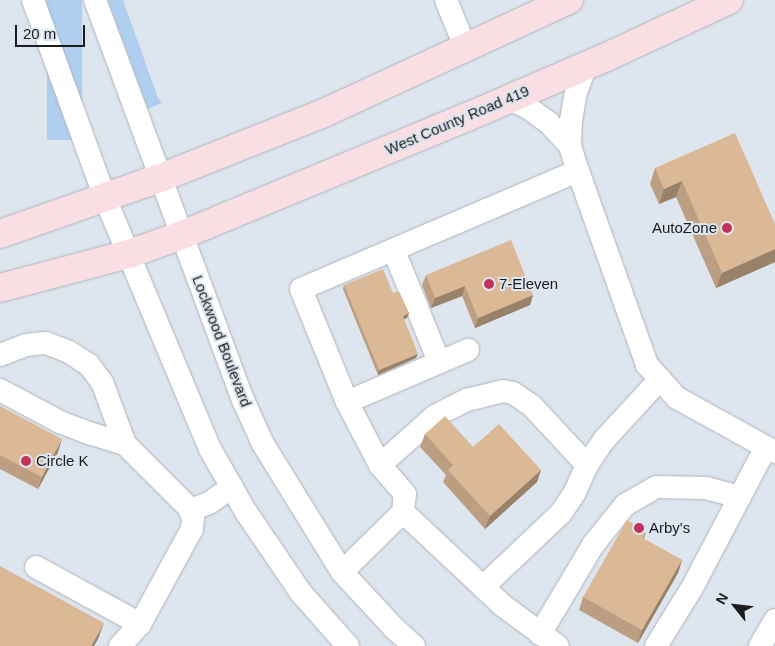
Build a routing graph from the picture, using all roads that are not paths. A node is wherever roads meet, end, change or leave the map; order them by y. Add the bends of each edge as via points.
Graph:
1 (33, 0) edge
2 (95, 0) edge
3 (446, 0) edge
4 (569, 0) edge
5 (729, 0) edge
6 (466, 49) junction
7 (586, 66) junction
8 (508, 99) junction
9 (570, 146) junction
10 (578, 171) junction
11 (160, 178) junction
12 (105, 198) junction
13 (0, 234) edge
14 (182, 235) junction
15 (394, 251) junction
16 (129, 254) junction
17 (0, 288) edge
18 (468, 350) dead end
19 (0, 355) edge
20 (439, 362) junction
21 (660, 379) junction
22 (0, 390) edge
23 (348, 402) junction
24 (126, 444) junction
25 (771, 449) edge
26 (380, 465) junction
27 (587, 466) junction
28 (232, 487) junction
29 (740, 497) junction
30 (189, 508) junction
31 (403, 512) junction
32 (36, 567) dead end
33 (342, 572) junction
34 (483, 587) junction
35 (775, 620) edge
36 (140, 624) junction
37 (549, 640) edge
38 (120, 646) edge
39 (143, 646) edge
40 (348, 646) edge
41 (414, 646) edge
42 (656, 646) edge
43 (760, 646) edge

1 - 12 street
2 - 11 street, Lockwood Boulevard
3 - 6 street
4 - 6 main road
5 - 7 main road, West County Road 419
6 - 11 main road via 324,113
7 - 8 main road, West County Road 419
7 - 9 street via 574,103
8 - 9 street via 526,106 548,122
8 - 14 main road, West County Road 419
9 - 10 street
10 - 15 street
10 - 21 street via 647,365
11 - 12 main road
11 - 14 street, Lockwood Boulevard
12 - 13 main road
12 - 16 street
14 - 16 main road, West County Road 419
14 - 33 street, Lockwood Boulevard via 244,402 263,444
15 - 20 street
15 - 23 street via 302,289
16 - 17 main road, West County Road 419
16 - 28 street via 210,448
18 - 20 street
19 - 24 street via 26,345 46,343 89,365 102,382
20 - 23 street
21 - 25 street via 677,398
21 - 27 street via 604,440
22 - 24 street via 60,422
23 - 26 street
24 - 30 street
25 - 29 street
26 - 27 street via 435,416 467,400 503,391 523,398 532,406
26 - 31 street via 405,494
27 - 34 street via 561,514
28 - 30 street via 209,503
28 - 40 street via 301,593
29 - 37 street via 706,488 656,487 625,505 593,545
29 - 42 street via 692,588
30 - 36 street via 193,518 192,529
31 - 33 street
31 - 34 street
32 - 36 street
33 - 41 street, Lockwood Boulevard
34 - 37 street
35 - 43 street
36 - 38 street
36 - 39 street via 138,637

